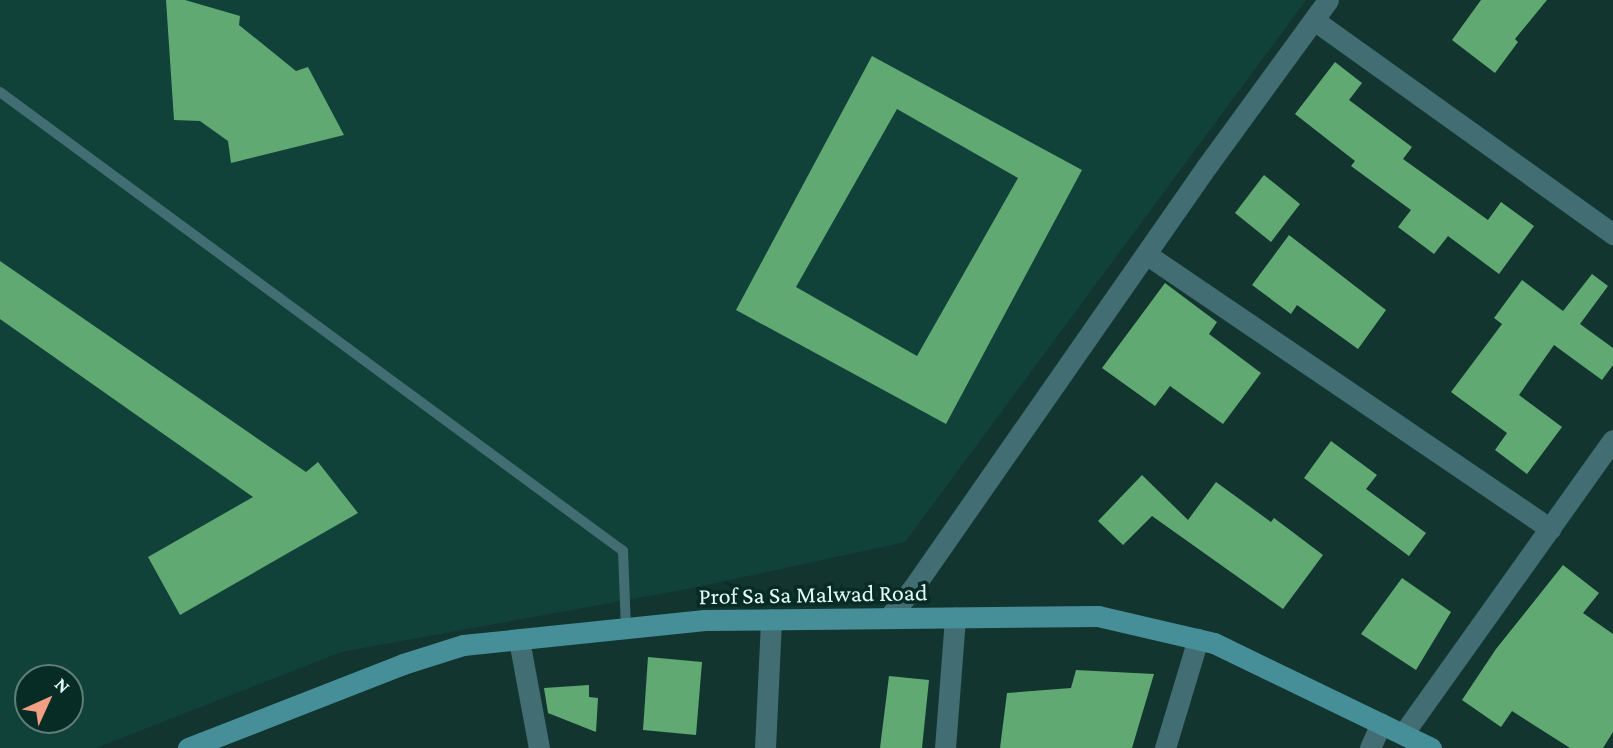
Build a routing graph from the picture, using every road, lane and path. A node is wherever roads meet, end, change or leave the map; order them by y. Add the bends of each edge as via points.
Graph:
1 (1328, 0) edge
2 (1314, 20) junction
3 (0, 92) edge
4 (1613, 234) edge
5 (1146, 254) junction
6 (1613, 440) edge
7 (1550, 529) junction
8 (956, 617) junction
9 (888, 618) junction
10 (771, 619) junction
11 (626, 628) junction
12 (1198, 639) junction
13 (519, 640) junction
14 (1381, 723) junction
15 (1404, 734) junction
16 (188, 748) edge
17 (539, 748) edge
18 (765, 748) edge
19 (945, 748) edge
20 (1165, 748) edge
21 (1370, 748) edge
22 (1431, 748) edge

1 - 2 street
2 - 4 street
2 - 5 street
3 - 11 lane via 623,551
5 - 7 street
5 - 9 street
6 - 7 street
7 - 15 street
8 - 9 street, Prof Sa Sa Malwad Road
8 - 12 street, Prof Sa Sa Malwad Road via 1098,616
8 - 19 street
9 - 10 street, Prof Sa Sa Malwad Road
10 - 11 street, Prof Sa Sa Malwad Road
10 - 18 street
11 - 13 street, Prof Sa Sa Malwad Road
12 - 14 street, Prof Sa Sa Malwad Road
12 - 20 street
13 - 16 street, Prof Sa Sa Malwad Road via 463,645 403,664
13 - 17 street
14 - 15 street, Prof Sa Sa Malwad Road
14 - 21 street
15 - 22 street, Prof Sa Sa Malwad Road

